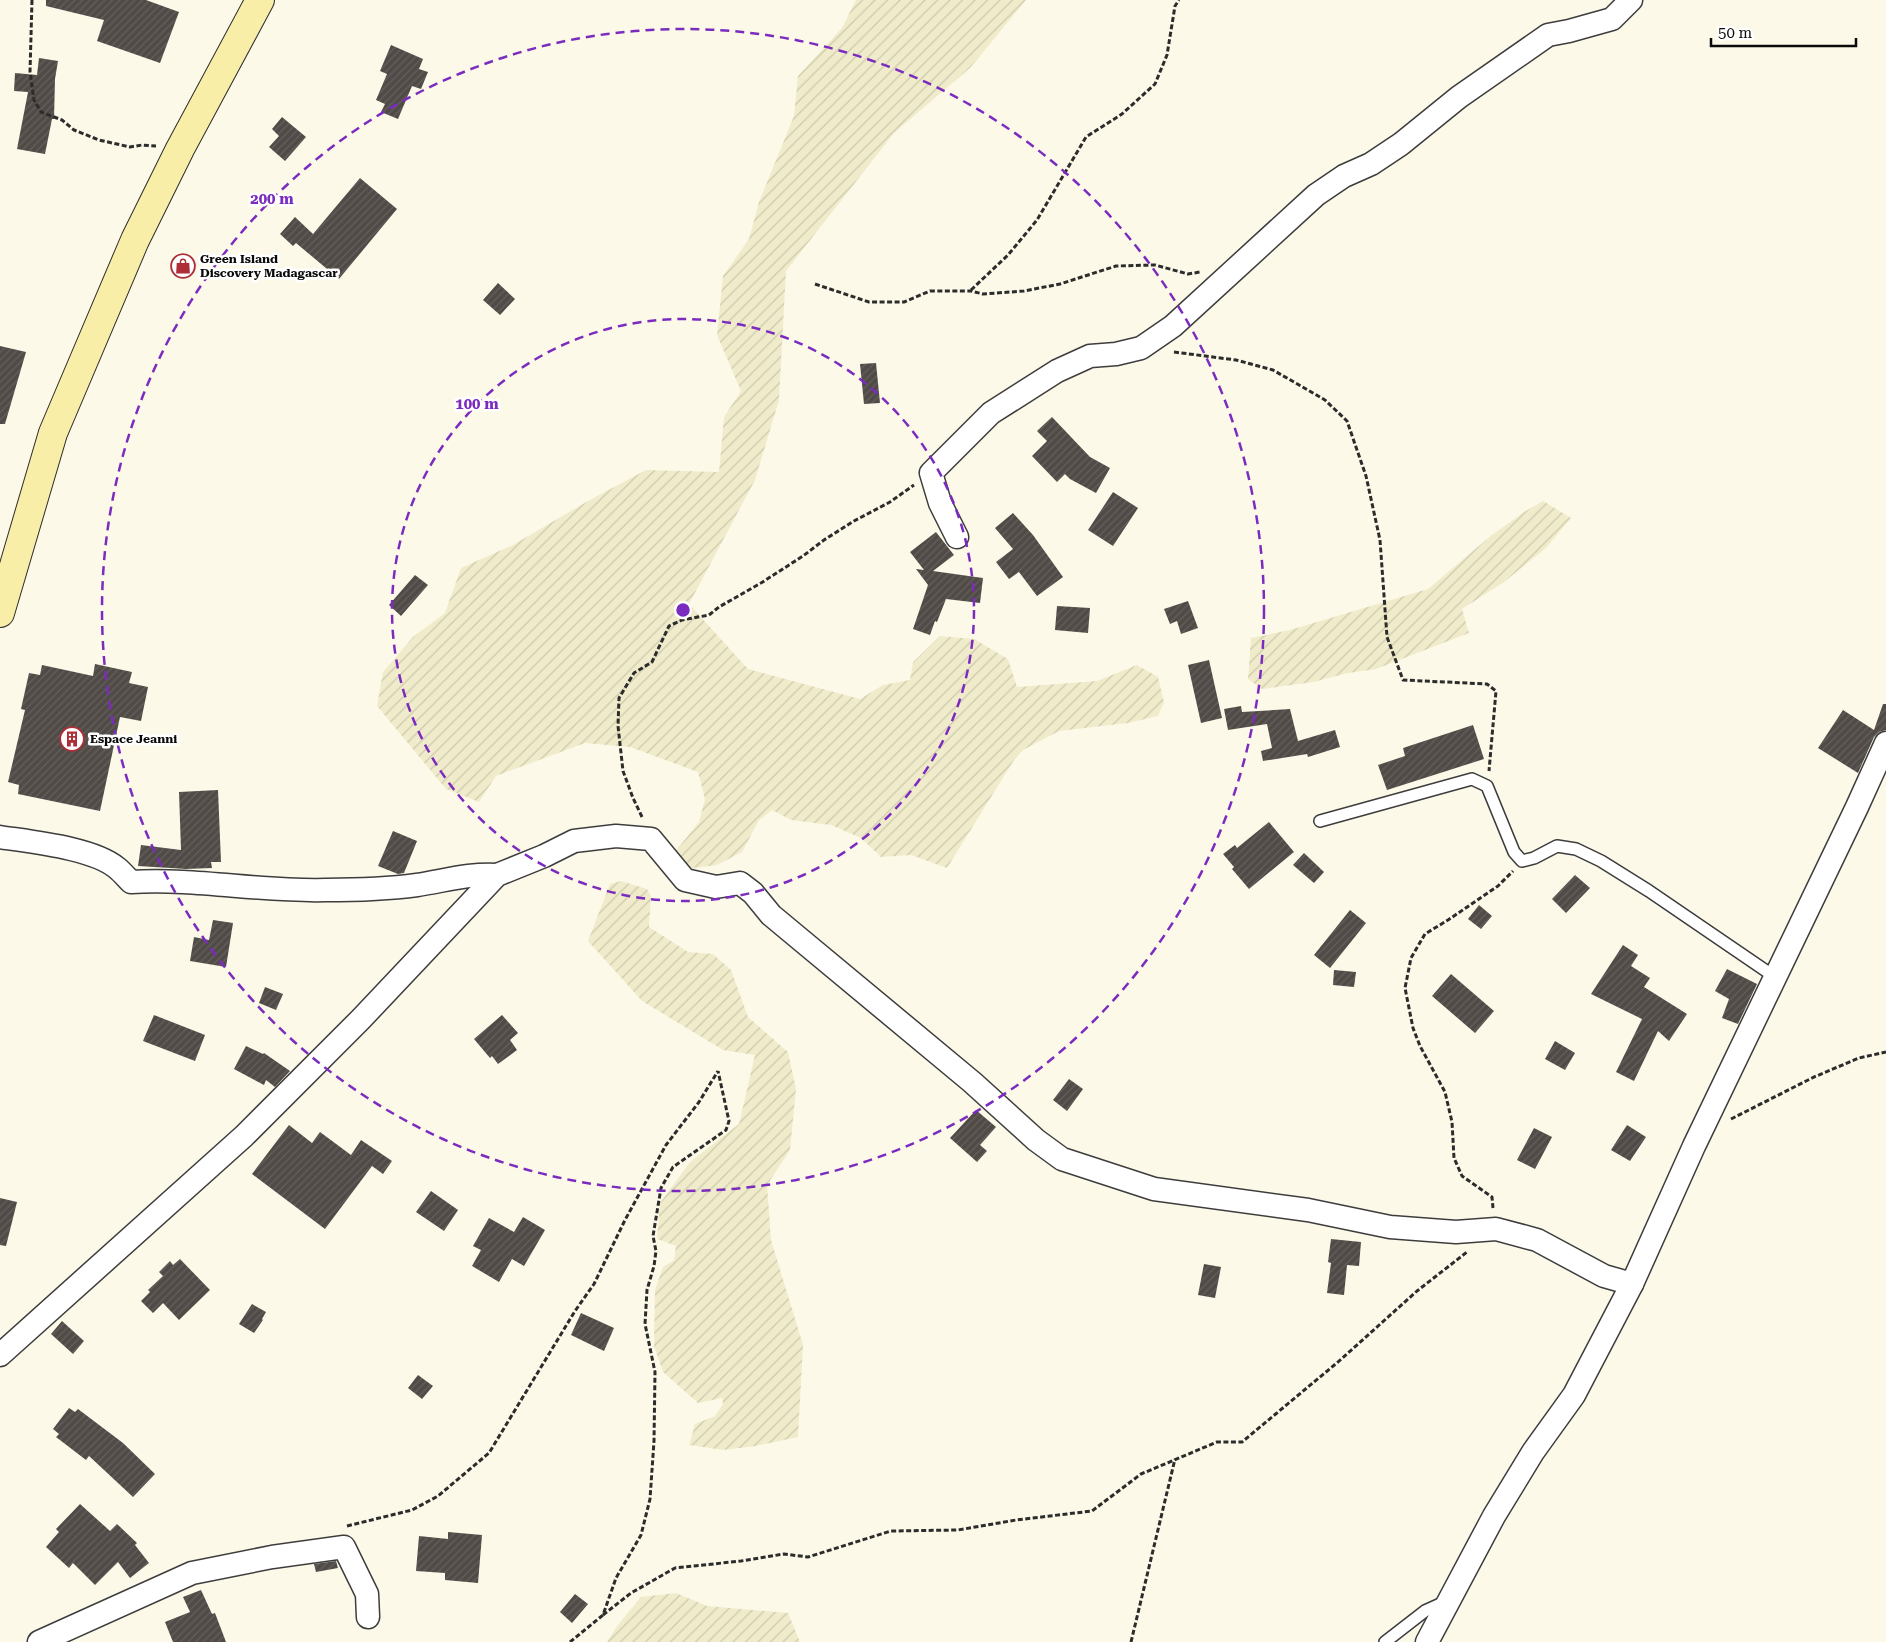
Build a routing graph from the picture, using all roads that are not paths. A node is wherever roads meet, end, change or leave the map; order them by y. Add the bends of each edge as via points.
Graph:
1 (260, 0) edge
2 (1631, 0) edge
3 (957, 537) dead end
4 (0, 613) edge
5 (1886, 743) edge
6 (1320, 821) dead end
7 (0, 838) edge
8 (497, 874) junction
9 (1775, 978) junction
10 (1632, 1284) junction
11 (0, 1355) edge
12 (1449, 1600) junction
13 (368, 1616) dead end
14 (39, 1642) edge
15 (1385, 1642) edge
16 (1427, 1642) edge

1 - 4 main road via 135,240 53,433
2 - 3 street via 1612,19 1548,35 1459,97 1401,144 1316,195 1173,326 1141,348 1090,356 1057,371 991,413 931,472 940,502
5 - 9 street
6 - 9 lane via 1472,779 1487,786 1514,852 1522,861 1557,846 1576,849 1602,861
7 - 8 street via 61,847 101,859 132,882 309,891 417,885
8 - 10 street via 574,841 616,836 651,839 686,880 716,887 740,883 753,893 771,915 1062,1159 1154,1189 1308,1210 1390,1227 1456,1232 1496,1229 1537,1240 1604,1276
8 - 11 street via 360,1020 244,1136
9 - 10 street
10 - 12 street via 1574,1395 1533,1452
12 - 15 lane via 1425,1611
12 - 16 street
13 - 14 street via 367,1594 344,1547 192,1573

